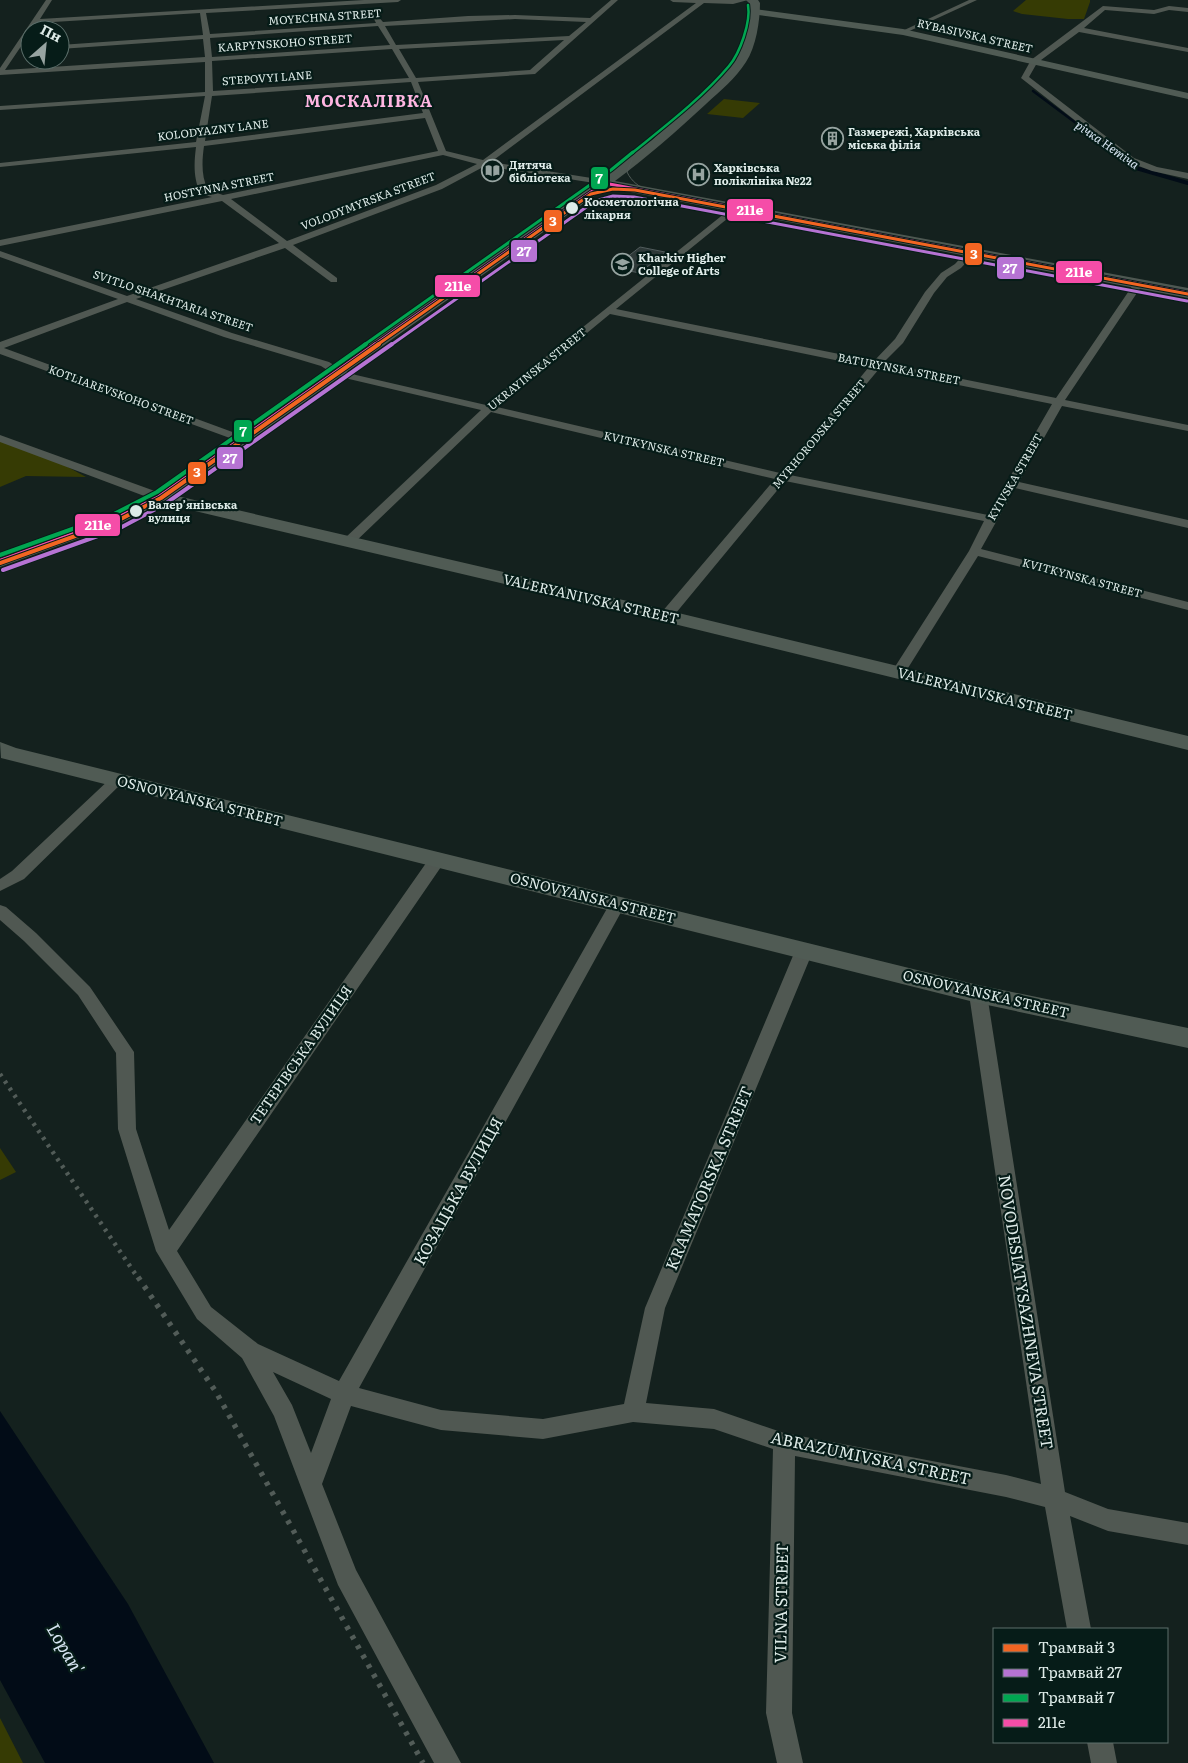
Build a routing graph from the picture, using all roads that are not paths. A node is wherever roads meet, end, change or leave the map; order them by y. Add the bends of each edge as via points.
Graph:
1 (49, 0) edge
2 (398, 0) edge
3 (615, 0) edge
4 (673, 0) edge
5 (745, 0) edge
6 (974, 0) edge
7 (703, 1) edge
8 (369, 2) junction
9 (1102, 4) edge
10 (753, 6) edge
11 (1188, 10) edge
12 (203, 12) junction
13 (35, 20) edge
14 (68, 20) edge
15 (591, 20) junction
16 (378, 24) junction
17 (1077, 29) junction
18 (903, 32) junction
19 (207, 37) junction
20 (571, 38) junction
21 (20, 46) edge
22 (70, 46) edge
23 (392, 47) junction
24 (1188, 50) edge
25 (207, 59) junction
26 (1034, 62) junction
27 (0, 73) edge
28 (414, 80) junction
29 (209, 94) junction
30 (1188, 96) edge
31 (0, 108) edge
32 (429, 115) junction
33 (200, 144) junction
34 (443, 153) junction
35 (484, 163) junction
36 (0, 165) edge
37 (1187, 175) edge
38 (604, 183) junction
39 (224, 198) junction
40 (735, 208) junction
41 (0, 242) edge
42 (286, 244) junction
43 (971, 252) junction
44 (0, 254) edge
45 (334, 280) dead end
46 (1138, 284) junction
47 (1188, 293) edge
48 (127, 299) junction
49 (609, 310) junction
50 (0, 346) edge
51 (0, 350) edge
52 (877, 364) junction
53 (338, 372) junction
54 (1060, 401) junction
55 (490, 408) junction
56 (1188, 428) edge
57 (0, 438) edge
58 (242, 439) junction
59 (783, 477) junction
60 (1013, 484) junction
61 (159, 497) junction
62 (991, 519) junction
63 (1188, 524) edge
64 (349, 541) junction
65 (975, 551) junction
66 (0, 560) edge
67 (1188, 606) edge
68 (666, 616) junction
69 (898, 673) junction
70 (1188, 743) edge
71 (0, 749) edge
72 (117, 780) junction
73 (437, 860) junction
74 (0, 886) edge
75 (617, 905) junction
76 (0, 911) edge
77 (804, 951) junction
78 (978, 994) junction
79 (1188, 1038) edge
80 (166, 1251) junction
81 (204, 1313) joint
82 (250, 1350) junction
83 (344, 1394) junction
84 (633, 1412) junction
85 (784, 1443) junction
86 (311, 1484) junction
87 (1055, 1499) junction
88 (1188, 1534) edge
89 (1079, 1628) edge
90 (1100, 1743) edge
91 (448, 1763) edge
92 (790, 1763) edge
93 (1104, 1763) edge

1 - 13 street
2 - 8 street
3 - 15 street
4 - 7 street
5 - 7 street
6 - 18 street
7 - 35 street, VOLODYMYRSKA STREET
8 - 12 street
8 - 16 street
9 - 11 street via 1154,12 1169,8
9 - 17 street via 1092,19
10 - 18 street, RYBASIVSKA STREET
10 - 38 main road via 748,44 741,61 722,83 656,143
12 - 14 street
12 - 19 street
15 - 16 street, MOYECHNA STREET via 515,16
15 - 20 street
16 - 19 street, MOYECHNA STREET
16 - 23 street
17 - 24 street
17 - 26 street
18 - 26 street, RYBASIVSKA STREET
19 - 22 street, MOYECHNA STREET
19 - 25 street
20 - 23 street, KARPYNSKOHO STREET
20 - 28 street, STEPOVYI LANE via 535,70
21 - 27 street
23 - 25 street, KARPYNSKOHO STREET
23 - 28 street
25 - 27 street, KARPYNSKOHO STREET
25 - 29 street
26 - 30 street, RYBASIVSKA STREET
26 - 37 street via 1025,78 1131,160
28 - 29 street, STEPOVYI LANE
28 - 32 street
29 - 31 street, STEPOVYI LANE
29 - 33 street
32 - 33 street, KOLODYAZNY LANE
32 - 34 street
33 - 36 street, KOLODYAZNY LANE
33 - 39 street via 200,186 204,192
34 - 35 street
34 - 39 street, HOSTYNNA STREET
35 - 38 street
35 - 42 street, VOLODYMYRSKA STREET via 438,187
38 - 40 main road
38 - 53 street
39 - 41 street, HOSTYNNA STREET
39 - 42 street
40 - 43 main road
40 - 49 street, UKRAYINSKA STREET
42 - 45 street
42 - 48 street, VOLODYMYRSKA STREET
43 - 46 main road
43 - 52 street, MYRHORODSKA STREET via 944,275 899,341
44 - 48 street, SVITLO SHAKHTARIA STREET
46 - 47 main road
46 - 54 street, KYIVSKA STREET
48 - 50 street, VOLODYMYRSKA STREET
48 - 53 street, SVITLO SHAKHTARIA STREET via 228,335 310,359
49 - 52 street, BATURYNSKA STREET
49 - 55 street, UKRAYINSKA STREET
51 - 58 street, KOTLIAREVSKOHO STREET
52 - 54 street, BATURYNSKA STREET
52 - 59 street, MYRHORODSKA STREET
53 - 55 street, KVITKYNSKA STREET
53 - 58 street
54 - 56 street, BATURYNSKA STREET
54 - 60 street, KYIVSKA STREET
55 - 59 street, KVITKYNSKA STREET
55 - 64 street, UKRAYINSKA STREET
57 - 61 street, VALERYANIVSKA STREET
58 - 61 street
59 - 62 street, KVITKYNSKA STREET
59 - 68 street, MYRHORODSKA STREET
60 - 62 street, KYIVSKA STREET
60 - 63 street
61 - 64 street, VALERYANIVSKA STREET
61 - 66 street via 115,519
62 - 65 street, KYIVSKA STREET
64 - 68 street, VALERYANIVSKA STREET
65 - 67 street, KVITKYNSKA STREET
65 - 69 street, KYIVSKA STREET
68 - 69 street, VALERYANIVSKA STREET
69 - 70 street, VALERYANIVSKA STREET
71 - 72 street, OSNOVYANSKA STREET
72 - 73 street, OSNOVYANSKA STREET
72 - 74 street via 18,875
73 - 75 street, OSNOVYANSKA STREET
73 - 80 street, ТЕТЕРІВСЬКА ВУЛИЦЯ
75 - 77 street, OSNOVYANSKA STREET
75 - 83 street, КОЗАЦЬКА ВУЛИЦЯ
76 - 80 street via 84,991 125,1052 127,1130
77 - 78 street, OSNOVYANSKA STREET
77 - 84 street, KRAMATORSKA STREET via 655,1308
78 - 79 street, OSNOVYANSKA STREET
78 - 87 street, NOVODESIATYSAZHNEVA STREET
80 - 81 street
81 - 82 street
82 - 83 street, ABRAZUMIVSKA STREET
82 - 86 street via 284,1412
83 - 84 street, ABRAZUMIVSKA STREET via 441,1420 543,1429
83 - 86 street, КОЗАЦЬКА ВУЛИЦЯ
84 - 85 street, ABRAZUMIVSKA STREET via 714,1419
85 - 87 street, ABRAZUMIVSKA STREET via 1006,1486
85 - 92 street, VILNA STREET via 779,1713
86 - 91 street via 346,1577
87 - 88 street, ABRAZUMIVSKA STREET via 1108,1520
87 - 89 street, NOVODESIATYSAZHNEVA STREET
90 - 93 street

